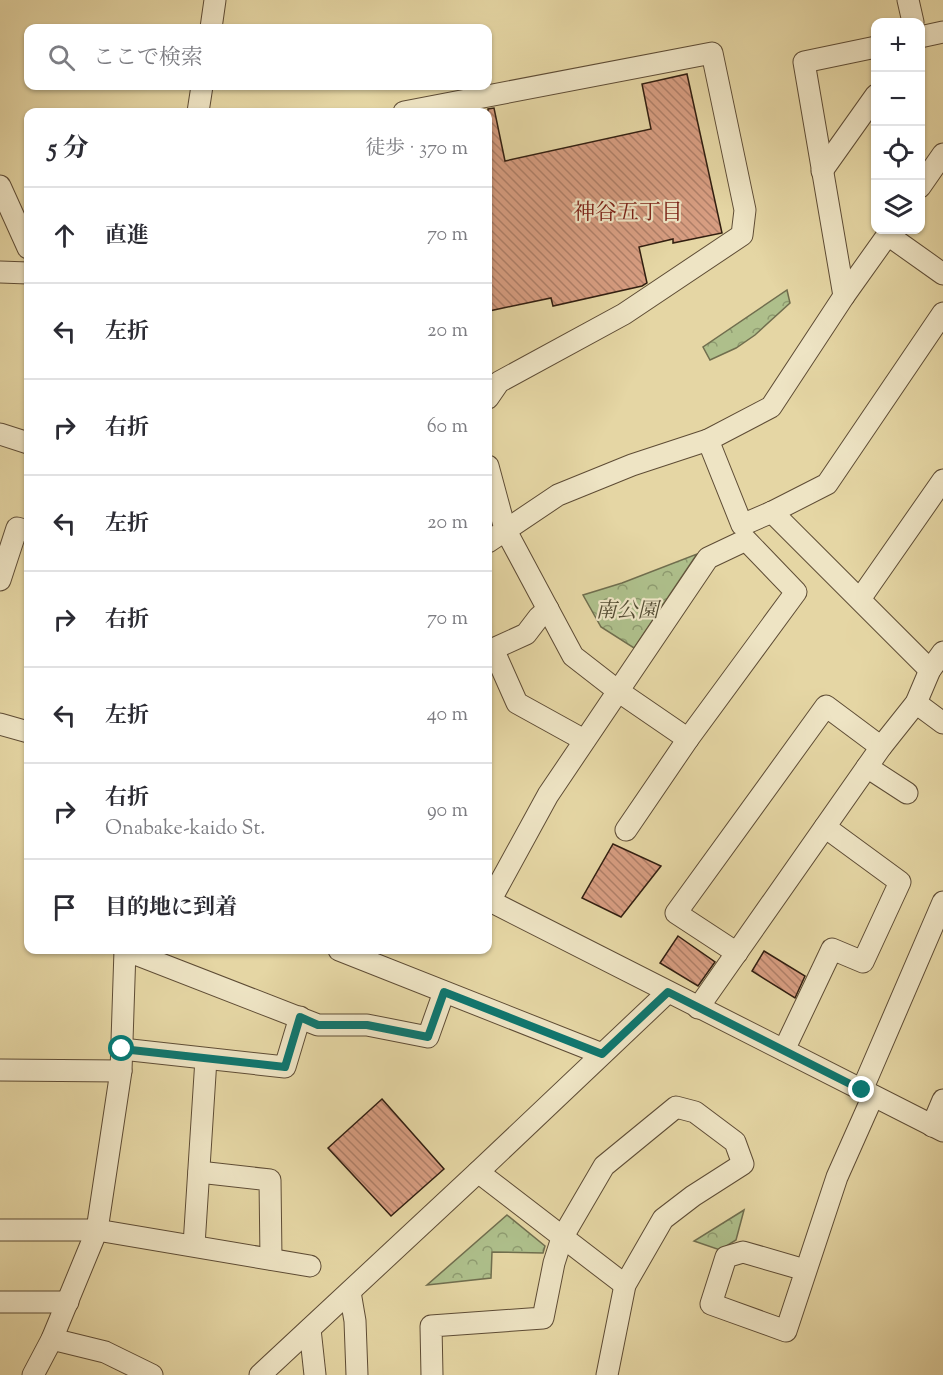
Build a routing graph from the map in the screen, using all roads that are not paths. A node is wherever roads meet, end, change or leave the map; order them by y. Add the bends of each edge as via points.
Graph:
1 (215, 0) edge
2 (908, 0) edge
3 (912, 18) edge
4 (212, 24) edge
5 (943, 32) edge
6 (925, 35) edge
7 (871, 47) edge
8 (201, 90) edge
9 (871, 102) edge
10 (199, 108) edge
11 (429, 108) edge
12 (943, 154) edge
13 (822, 171) junction
14 (925, 181) edge
15 (0, 186) edge
16 (888, 234) edge
17 (892, 234) edge
18 (24, 239) edge
19 (0, 272) edge
20 (24, 273) edge
21 (943, 274) edge
22 (844, 296) junction
23 (943, 313) edge
24 (492, 392) edge
25 (0, 434) edge
26 (708, 440) junction
27 (24, 442) edge
28 (943, 480) edge
29 (492, 481) edge
30 (772, 512) junction
31 (505, 529) junction
32 (24, 530) edge
33 (492, 539) edge
34 (0, 580) edge
35 (860, 599) junction
36 (548, 609) junction
37 (943, 651) edge
38 (930, 670) junction
39 (618, 691) junction
40 (916, 703) junction
41 (943, 723) edge
42 (0, 724) edge
43 (24, 731) edge
44 (688, 739) junction
45 (584, 740) junction
46 (881, 747) junction
47 (867, 767) junction
48 (907, 793) dead end
49 (825, 827) junction
50 (626, 830) dead end
51 (492, 895) edge
52 (492, 902) edge
53 (943, 902) edge
54 (736, 953) junction
55 (125, 954) edge
56 (135, 954) edge
57 (349, 954) edge
58 (444, 992) junction
59 (668, 992) junction
60 (698, 1008) junction
61 (300, 1017) junction
62 (122, 1049) junction
63 (784, 1050) junction
64 (602, 1054) junction
65 (206, 1059) junction
66 (0, 1070) edge
67 (121, 1071) junction
68 (868, 1093) junction
69 (943, 1100) edge
70 (938, 1128) edge
71 (199, 1172) junction
72 (478, 1172) junction
73 (0, 1230) edge
74 (97, 1230) junction
75 (562, 1238) junction
76 (194, 1245) junction
77 (271, 1259) junction
78 (310, 1266) dead end
79 (805, 1270) junction
80 (625, 1285) junction
81 (350, 1292) junction
82 (0, 1302) edge
83 (68, 1302) junction
84 (310, 1329) junction
85 (52, 1339) junction
86 (33, 1375) edge
87 (152, 1375) edge
88 (260, 1375) edge
89 (315, 1375) edge
90 (357, 1375) edge
91 (432, 1375) edge
92 (607, 1375) edge

1 - 4 street
2 - 3 street
5 - 6 street
7 - 13 street via 804,62
8 - 10 street
9 - 13 street
11 - 24 street via 712,53 745,210 742,236 624,314 499,382
12 - 14 street
13 - 22 street
15 - 18 street
16 - 22 street
17 - 21 street
19 - 20 street
22 - 26 street via 771,408
23 - 30 street via 827,484
25 - 27 street
26 - 30 street via 742,525
26 - 31 street via 558,495
28 - 35 street
29 - 31 street
30 - 35 street
31 - 33 street
31 - 36 street
32 - 34 street via 17,528
35 - 38 street
36 - 39 street via 573,656
36 - 45 street via 526,634 493,649 517,703
37 - 38 street
38 - 40 street
39 - 44 street
39 - 44 street via 708,558 746,540 795,592
39 - 45 street
40 - 41 street
40 - 46 street
42 - 43 street
44 - 50 street
45 - 51 street
46 - 47 street
46 - 54 street via 826,706 676,913
47 - 48 street
47 - 49 street
49 - 54 street
49 - 63 street via 900,882 863,962 832,949
52 - 59 street
53 - 68 street
54 - 60 street
55 - 62 street
56 - 61 street
57 - 58 street
58 - 61 street via 428,1037 367,1025 318,1025
58 - 64 street
59 - 60 street
59 - 64 street
60 - 63 street
61 - 65 street via 285,1067
62 - 65 street
62 - 67 street
63 - 68 street
64 - 72 street
65 - 71 street
66 - 67 street
67 - 74 street
68 - 70 street
68 - 79 street
69 - 70 street
71 - 76 street
71 - 77 street via 270,1180
72 - 75 street
72 - 81 street
73 - 74 street
74 - 76 street
74 - 83 street
75 - 80 street
75 - 80 street via 604,1166 676,1107 695,1112 735,1142 743,1164 663,1219
75 - 91 street via 543,1318 431,1326
76 - 77 street
77 - 78 street
79 - 79 street via 786,1331 711,1304 726,1257 743,1252
80 - 92 street
81 - 84 street
81 - 90 street
82 - 83 street
83 - 85 street
84 - 88 street
84 - 89 street
85 - 86 street
85 - 87 street via 105,1352

